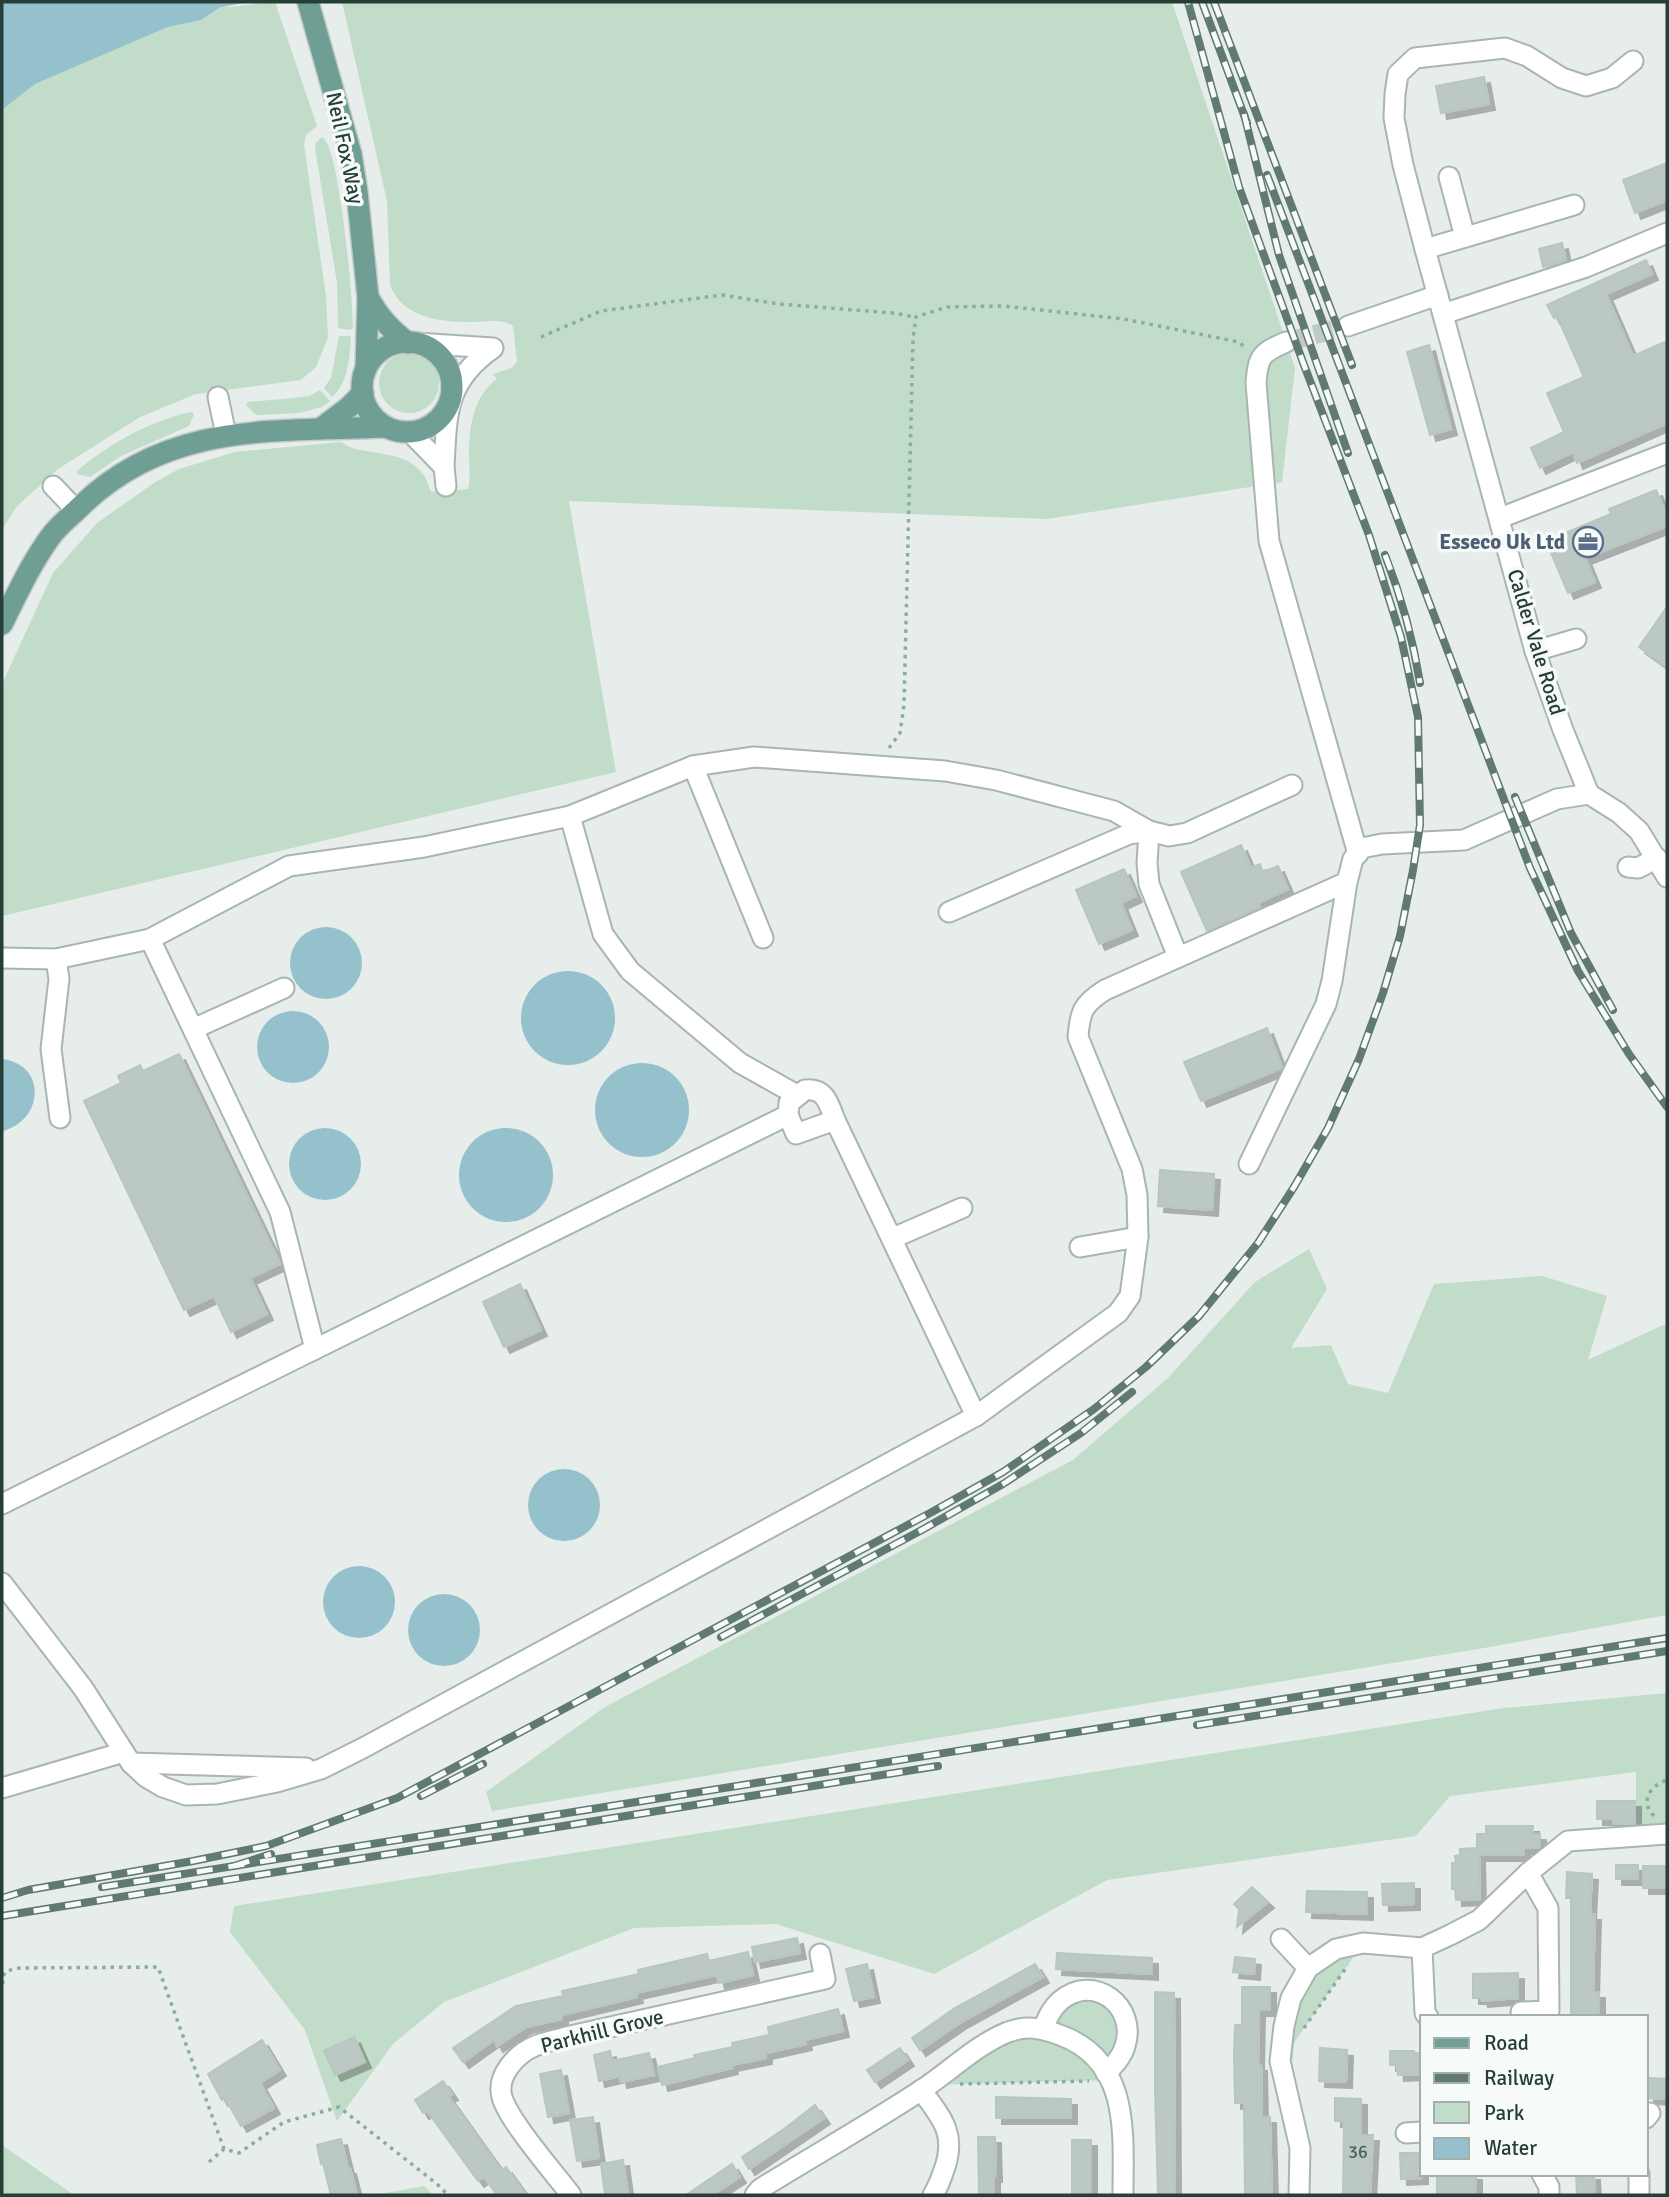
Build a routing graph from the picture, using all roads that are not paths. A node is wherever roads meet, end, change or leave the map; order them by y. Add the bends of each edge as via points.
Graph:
1 (307, 2) edge
2 (1633, 61) dead end
3 (1449, 177) dead end
4 (1574, 205) dead end
5 (1667, 233) edge
6 (1465, 237) junction
7 (1425, 249) junction
8 (368, 297) junction
9 (1440, 305) junction
10 (1348, 326) tunnel mouth
11 (1286, 342) tunnel mouth
12 (412, 343) junction
13 (366, 369) junction
14 (363, 393) junction
15 (218, 397) dead end
16 (451, 397) junction
17 (386, 427) junction
18 (320, 429) junction
19 (410, 432) junction
20 (226, 435) junction
21 (1667, 453) edge
22 (53, 486) dead end
23 (76, 510) junction
24 (1500, 519) junction
25 (2, 624) edge
26 (1576, 639) dead end
27 (1535, 651) junction
28 (694, 766) junction
29 (1292, 785) dead end
30 (1589, 794) junction
31 (570, 816) junction
32 (1149, 831) junction
33 (1357, 853) junction
34 (1657, 858) junction
35 (1629, 867) dead end
36 (1667, 877) edge
37 (1347, 882) junction
38 (950, 912) dead end
39 (763, 938) dead end
40 (150, 939) junction
41 (1178, 957) junction
42 (2, 958) edge
43 (55, 959) junction
44 (284, 988) dead end
45 (193, 1029) junction
46 (797, 1095) junction
47 (788, 1115) junction
48 (60, 1118) dead end
49 (835, 1120) junction
50 (1249, 1164) dead end
51 (962, 1209) dead end
52 (1138, 1237) junction
53 (893, 1238) junction
54 (1080, 1247) dead end
55 (315, 1349) junction
56 (976, 1416) junction
57 (2, 1504) edge
58 (2, 1583) edge
59 (127, 1757) junction
60 (321, 1769) junction
61 (2, 1788) edge
62 (1663, 1828) edge
63 (1528, 1873) junction
64 (1281, 1939) dead end
65 (1422, 1948) junction
66 (820, 1954) dead end
67 (1308, 1968) junction
68 (1521, 2012) dead end
69 (1426, 2015) edge
70 (1043, 2029) junction
71 (1109, 2076) junction
72 (925, 2088) junction
73 (1543, 2176) edge
74 (1639, 2176) edge
75 (571, 2195) edge
76 (755, 2195) edge
77 (933, 2195) edge
78 (1122, 2195) edge
79 (1298, 2195) edge
80 (1549, 2195) edge
81 (1639, 2195) edge

1 - 8 main road, Neil Fox Way via 351,154
2 - 7 street, Calder Vale Road via 1612,78 1586,86 1505,48 1415,58 1398,74 1394,118
3 - 6 street
4 - 6 street
5 - 9 street via 1586,267
6 - 7 street
7 - 9 street, Calder Vale Road
8 - 12 main road, Neil Fox Way via 379,317
8 - 13 main road, Neil Fox Way
9 - 10 street
9 - 24 street, Calder Vale Road
11 - 33 street via 1258,360 1256,383 1269,541
12 - 13 main road via 387,347
12 - 16 main road, Neil Fox Way via 440,357 452,383
12 - 16 street via 502,347 474,362
13 - 14 main road, Neil Fox Way
14 - 17 main road via 370,414
14 - 18 main road
15 - 20 street
16 - 19 main road via 436,422
16 - 19 street via 445,477
17 - 18 main road
17 - 19 main road
18 - 20 main road
20 - 23 main road via 145,460
21 - 24 street
22 - 23 street
23 - 25 main road via 52,534
24 - 27 street, Calder Vale Road
26 - 27 street
27 - 30 street, Calder Vale Road
28 - 31 street
28 - 32 street via 754,757 946,771 1114,811
28 - 39 street
29 - 32 street via 1187,833 1169,836
30 - 33 street via 1557,799 1464,840 1382,844
30 - 34 street via 1639,831
31 - 40 street via 424,848 289,866
31 - 46 street via 603,934 630,971 740,1063
32 - 38 street via 1129,834
32 - 41 street via 1149,884
33 - 37 street
34 - 35 street via 1638,868
34 - 36 street
37 - 41 street
37 - 50 street via 1326,1004
40 - 43 street
40 - 45 street
41 - 52 street via 1088,1000 1080,1017 1078,1037 1132,1169
42 - 43 street
43 - 48 street via 59,979 51,1049
44 - 45 street
45 - 55 street via 280,1212
46 - 47 street via 789,1103
46 - 49 street via 805,1090 826,1096
47 - 49 street via 796,1134
47 - 55 street
49 - 53 street
51 - 53 street
52 - 54 street
52 - 56 street via 1130,1296 1118,1313
53 - 56 street
55 - 57 street
56 - 60 street
58 - 59 street via 83,1688
59 - 60 street
59 - 60 street via 146,1777 186,1795 217,1794
59 - 61 street
62 - 63 street via 1568,1841
63 - 65 street via 1479,1920
63 - 68 street via 1548,1908 1549,2011
64 - 67 street
65 - 67 street via 1363,1943 1336,1950
65 - 69 street
66 - 75 street, Parkhill Grove via 825,1979 566,2037 534,2047 513,2061 504,2075 501,2096
67 - 79 street via 1291,1998 1280,2061 1300,2148
70 - 71 street via 1081,2047
70 - 71 street via 1050,2012 1071,1993 1087,1989 1107,1994 1121,2008 1128,2034
70 - 72 street via 1027,2026 1007,2033
71 - 78 street via 1123,2119
72 - 76 street
72 - 77 street via 948,2131 950,2152
73 - 80 street
74 - 81 street

